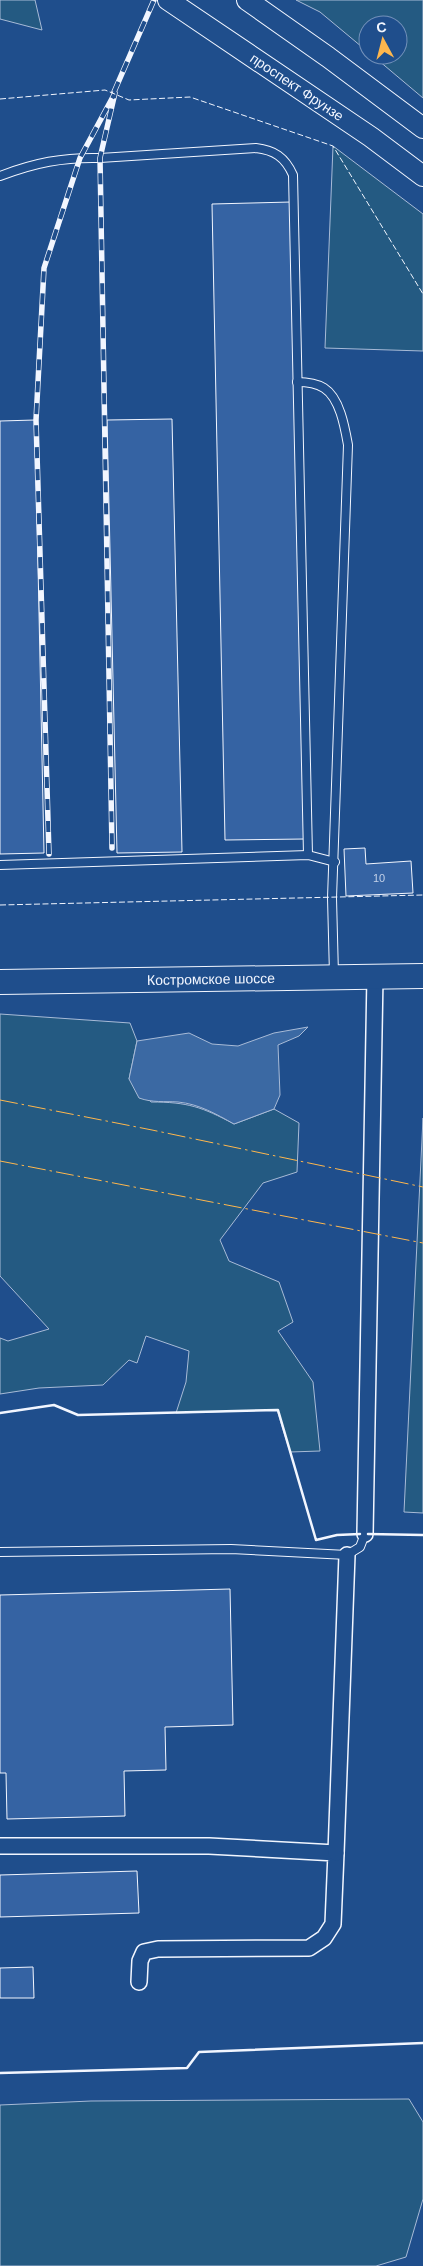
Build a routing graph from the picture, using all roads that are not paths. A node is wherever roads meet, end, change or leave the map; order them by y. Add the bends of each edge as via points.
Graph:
1 (168, 0) edge
2 (247, 0) edge
3 (423, 128) edge
4 (0, 176) edge
5 (423, 176) edge
6 (298, 382) junction
7 (308, 855) junction
8 (334, 862) junction
9 (0, 866) edge
10 (375, 976) junction
11 (423, 976) edge
12 (334, 977) junction
13 (0, 982) edge
14 (365, 1534) joint
15 (0, 1552) edge
16 (347, 1556) junction
17 (0, 1846) edge
18 (336, 1853) junction
19 (139, 1982) dead end

1 - 5 main road, проспект Фрунзе via 371,137
2 - 3 main road
4 - 6 lane via 37,163 80,158 256,148 280,156 293,175
6 - 7 lane
6 - 8 lane via 312,383 325,389 338,407 348,446
7 - 8 lane
7 - 9 lane
8 - 12 lane
10 - 11 highway, Костромское шоссе
10 - 12 highway, Костромское шоссе
10 - 14 street
12 - 13 highway, Костромское шоссе
14 - 16 lane via 360,1547
15 - 16 lane via 231,1549
16 - 18 street
17 - 18 street via 209,1846
18 - 19 street via 333,1924 324,1938 308,1948 151,1950 144,1952 140,1961

